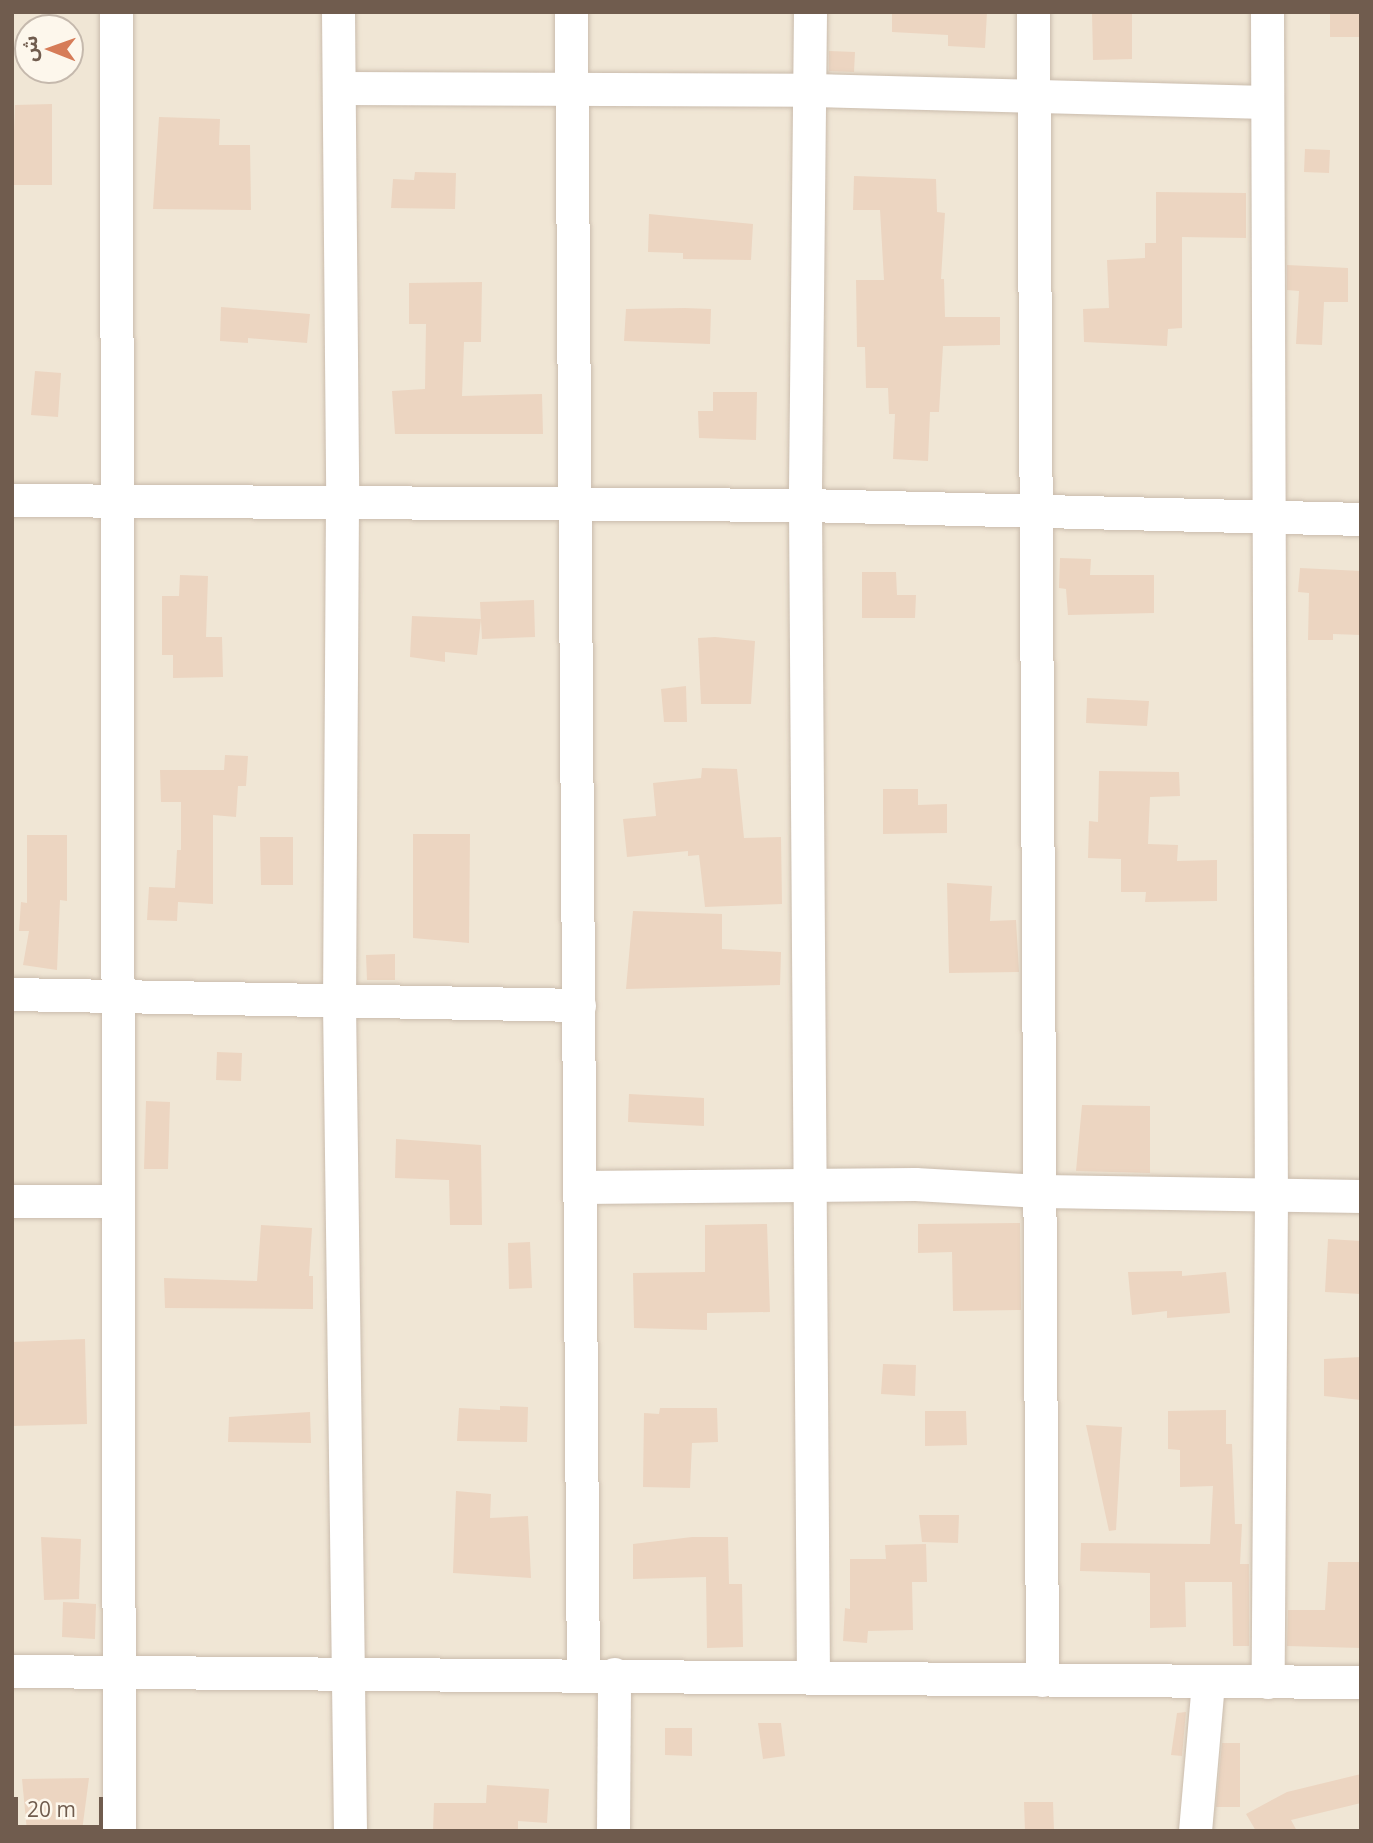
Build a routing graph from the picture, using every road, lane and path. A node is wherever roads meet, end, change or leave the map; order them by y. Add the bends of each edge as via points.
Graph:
1 (116, 12) edge
2 (338, 12) edge
3 (571, 12) edge
4 (810, 12) edge
5 (1033, 12) edge
6 (1267, 12) edge
7 (339, 88) junction
8 (572, 88) junction
9 (810, 90) junction
10 (1034, 96) junction
11 (1266, 102) junction
12 (12, 500) edge
13 (115, 501) junction
14 (342, 503) junction
15 (805, 505) junction
16 (573, 506) junction
17 (1038, 513) junction
18 (1268, 517) junction
19 (1361, 519) edge
20 (12, 994) edge
21 (117, 1000) junction
22 (339, 1003) junction
23 (579, 1005) junction
24 (808, 1184) junction
25 (581, 1187) junction
26 (1040, 1191) junction
27 (1272, 1196) junction
28 (1361, 1196) edge
29 (12, 1201) edge
30 (117, 1202) junction
31 (119, 1670) junction
32 (12, 1671) edge
33 (598, 1673) junction
34 (348, 1674) junction
35 (813, 1676) junction
36 (1042, 1680) junction
37 (1208, 1682) junction
38 (1268, 1682) junction
39 (1361, 1682) edge
40 (119, 1831) edge
41 (350, 1831) edge
42 (613, 1831) edge
43 (1195, 1831) edge

1 - 13 street
2 - 7 street
3 - 8 street
4 - 9 street
5 - 10 street
6 - 11 street
7 - 8 street
7 - 14 street
8 - 9 street
8 - 16 street
9 - 10 street
9 - 15 street
10 - 11 street
10 - 17 street
11 - 18 street
12 - 13 street
13 - 14 street
13 - 21 street
14 - 16 street
14 - 22 street
15 - 16 street
15 - 17 street
15 - 24 street
16 - 23 street
17 - 18 street
17 - 26 street
18 - 19 street
18 - 27 street
20 - 21 street
21 - 22 street
21 - 30 street
22 - 23 street
22 - 34 street
23 - 25 street
24 - 25 street
24 - 26 street
24 - 35 street
25 - 33 street
26 - 27 street
26 - 36 street
27 - 28 street
27 - 38 street
29 - 30 street
30 - 31 street
31 - 32 street
31 - 34 street
31 - 40 street
33 - 34 street
33 - 35 street
33 - 42 street
34 - 41 street
35 - 36 street
36 - 37 street
37 - 38 street
37 - 43 street
38 - 39 street

